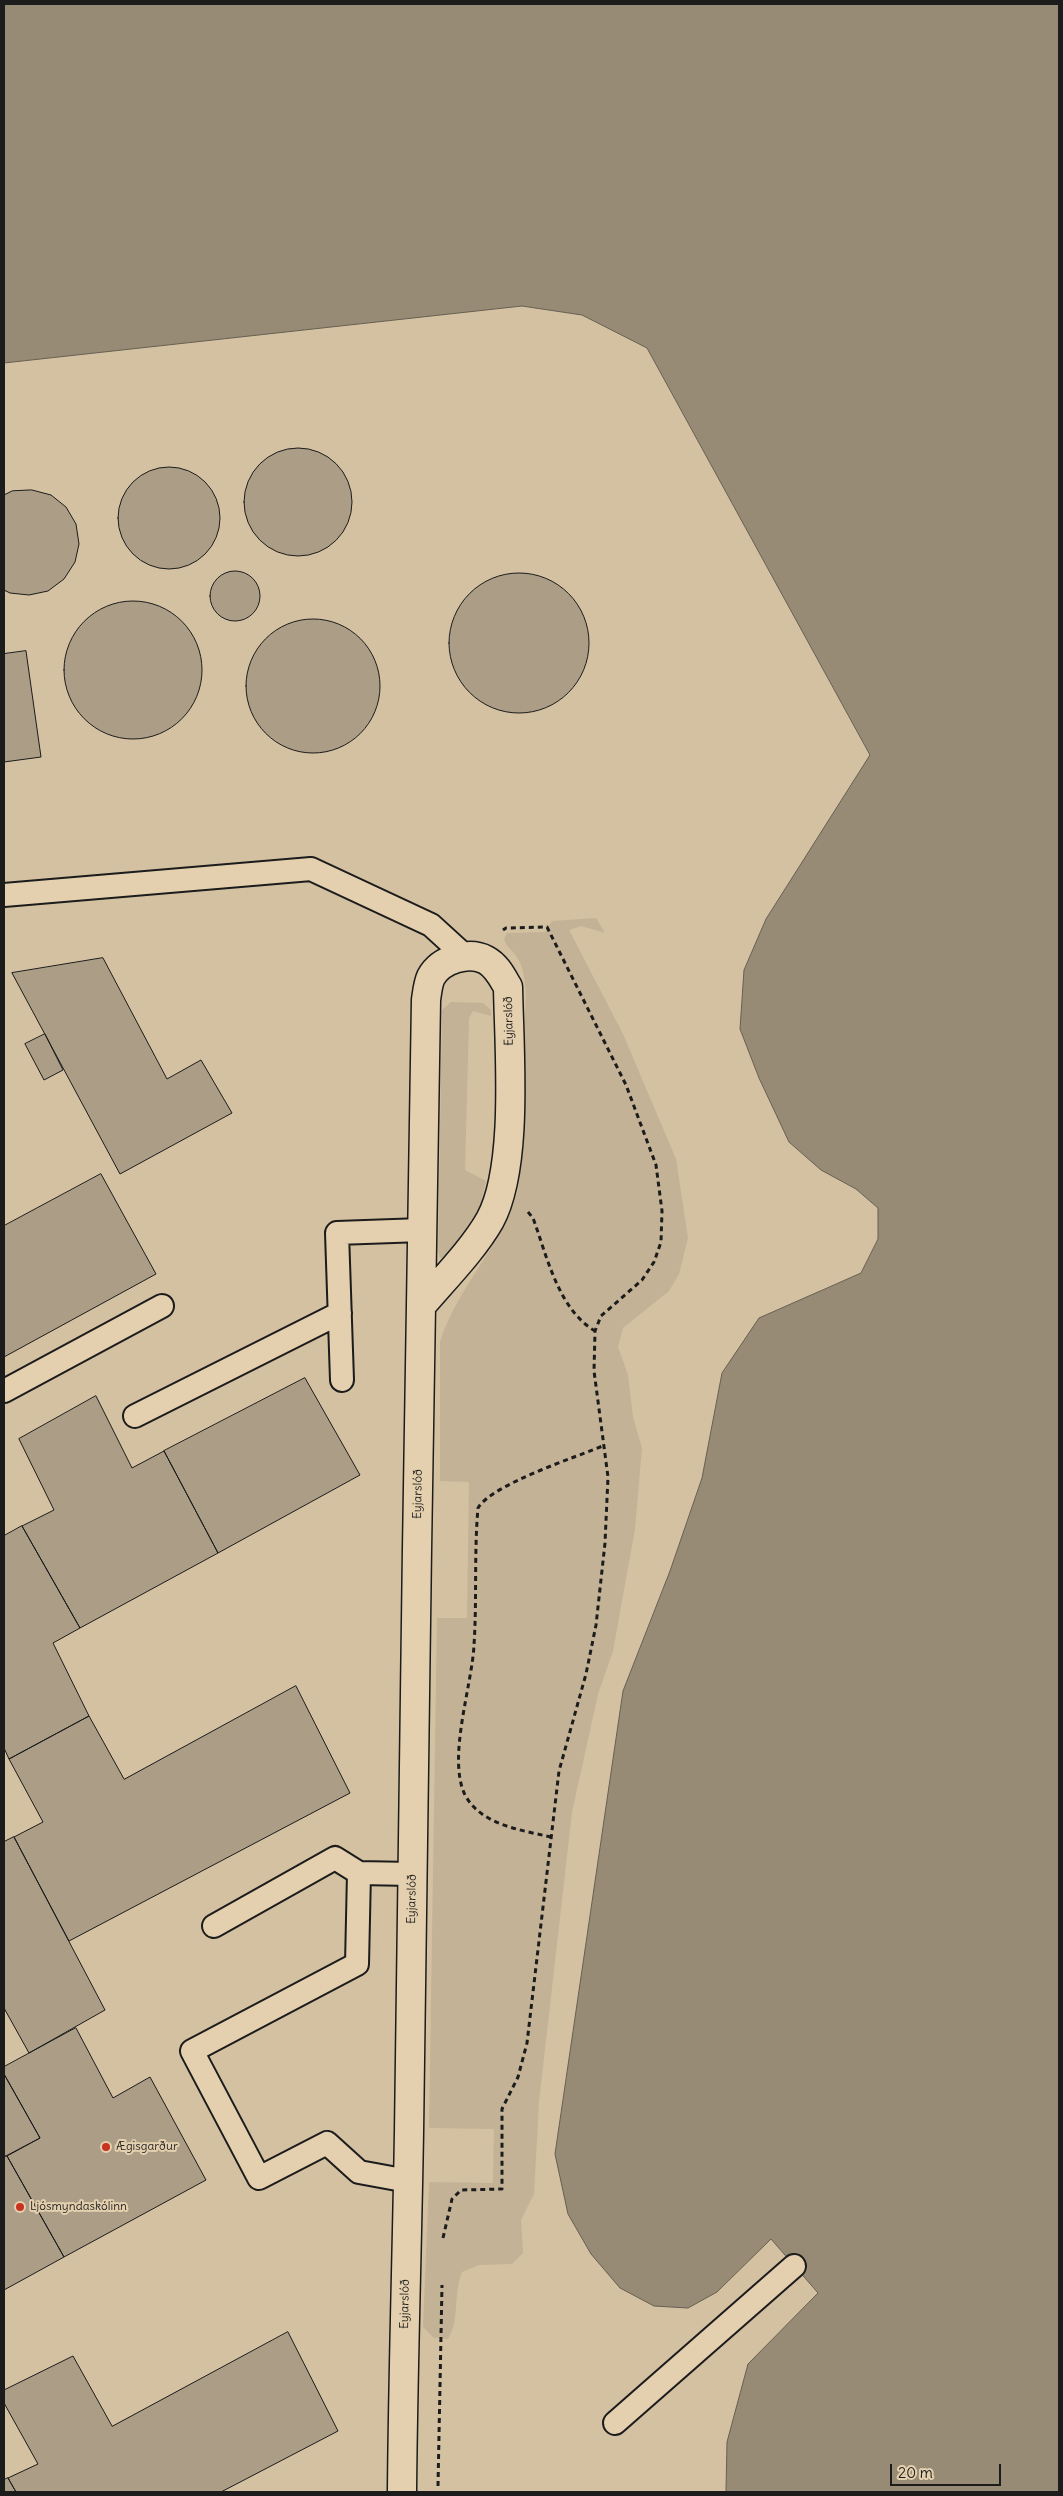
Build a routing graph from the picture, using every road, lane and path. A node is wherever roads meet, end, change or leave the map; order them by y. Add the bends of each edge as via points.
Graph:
1 (4, 895) edge
2 (465, 956) junction
3 (502, 1192) junction
4 (422, 1230) junction
5 (162, 1306) dead end
6 (421, 1306) junction
7 (340, 1313) junction
8 (595, 1330) junction
9 (342, 1380) dead end
10 (4, 1391) edge
11 (134, 1416) dead end
12 (605, 1445) junction
13 (551, 1837) junction
14 (359, 1873) junction
15 (412, 1874) junction
16 (214, 1926) dead end
17 (408, 2181) junction
18 (442, 2247) dead end
19 (794, 2266) dead end
20 (442, 2276) dead end
21 (615, 2423) dead end
22 (402, 2492) edge
23 (438, 2492) edge

1 - 2 lane via 311,869 431,925
2 - 3 street, Eyjarslóð via 485,960 499,970 508,987 508,1140
2 - 4 street, Eyjarslóð via 444,963 431,976 426,1000
2 - 8 path via 506,928 548,927 626,1085 645,1133 656,1165 660,1191 661,1242 654,1262 642,1280 601,1316
3 - 6 street, Eyjarslóð via 490,1221
3 - 8 path via 521,1204 534,1218 562,1291 582,1323
4 - 6 street, Eyjarslóð
4 - 7 lane via 337,1233
5 - 10 lane
6 - 15 street, Eyjarslóð
7 - 9 lane
7 - 11 lane
8 - 12 path via 594,1371
12 - 13 path via 608,1507 596,1625 586,1674 558,1771
12 - 13 path via 518,1481 483,1500 478,1508 474,1647 458,1756 459,1775 466,1795 476,1809 492,1821
13 - 18 path via 527,2043 518,2077 502,2109 502,2189 460,2190 452,2199
14 - 15 lane
14 - 16 lane via 335,1858
14 - 17 lane via 356,1964 192,2051 259,2178 327,2142 359,2172
15 - 17 street, Eyjarslóð
17 - 22 street, Eyjarslóð
19 - 21 lane
20 - 23 path

